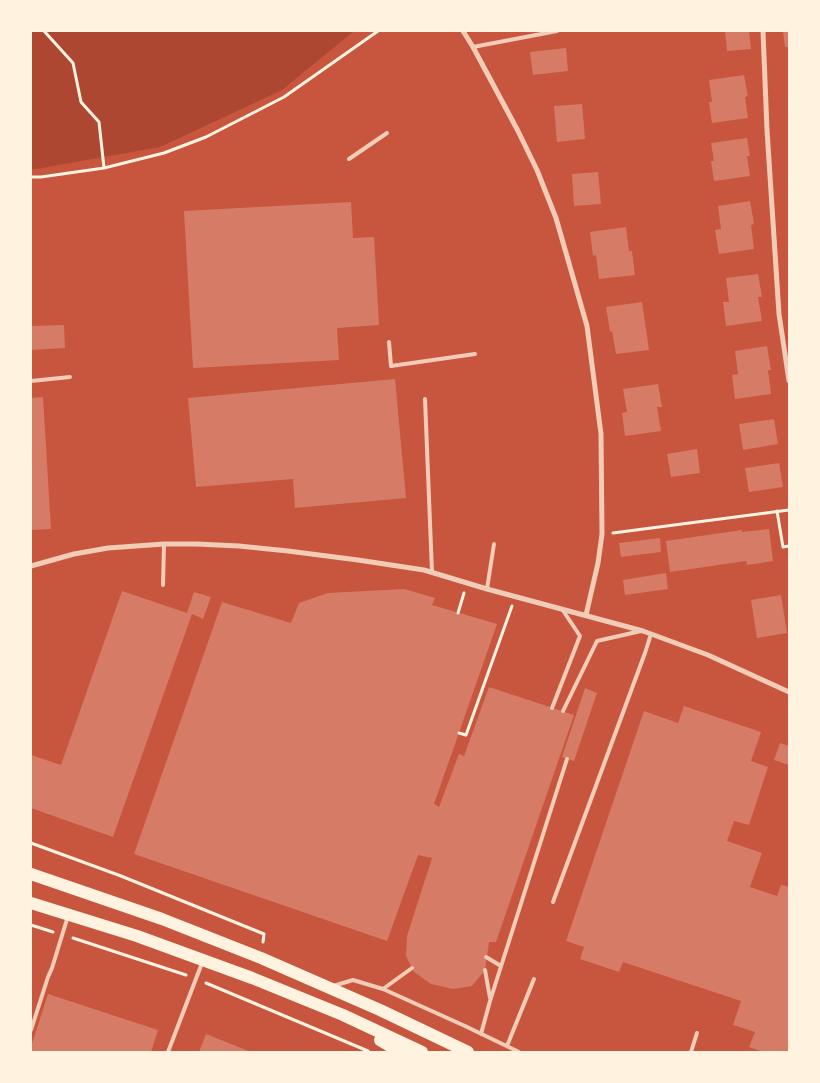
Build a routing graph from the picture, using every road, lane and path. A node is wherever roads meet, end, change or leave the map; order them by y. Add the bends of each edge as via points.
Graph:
1 (44, 31) edge
2 (378, 31) edge
3 (463, 31) edge
4 (557, 31) edge
5 (763, 31) edge
6 (546, 32) edge
7 (473, 47) junction
8 (387, 133) dead end
9 (349, 159) dead end
10 (104, 168) junction
11 (31, 177) edge
12 (389, 342) dead end
13 (475, 354) dead end
14 (70, 377) dead end
15 (31, 381) edge
16 (789, 381) edge
17 (424, 399) dead end
18 (789, 510) edge
19 (777, 511) junction
20 (602, 534) junction
21 (164, 544) junction
22 (494, 544) dead end
23 (789, 546) edge
24 (31, 566) edge
25 (432, 572) junction
26 (468, 583) junction
27 (163, 585) dead end
28 (487, 589) junction
29 (515, 596) junction
30 (562, 609) junction
31 (458, 613) dead end
32 (586, 615) junction
33 (643, 631) junction
34 (651, 634) junction
35 (789, 692) edge
36 (552, 708) dead end
37 (563, 711) dead end
38 (459, 733) dead end
39 (568, 759) dead end
40 (31, 843) edge
41 (31, 874) edge
42 (553, 902) dead end
43 (31, 903) edge
44 (68, 914) junction
45 (486, 957) dead end
46 (260, 958) junction
47 (203, 960) junction
48 (502, 966) junction
49 (412, 968) dead end
50 (485, 970) dead end
51 (534, 979) dead end
52 (328, 987) junction
53 (383, 989) junction
54 (490, 1001) junction
55 (343, 1016) junction
56 (31, 1030) edge
57 (697, 1033) dead end
58 (481, 1034) junction
59 (507, 1046) junction
60 (168, 1052) edge
61 (400, 1052) edge
62 (422, 1052) edge
63 (468, 1052) edge
64 (519, 1052) edge
65 (690, 1052) edge

1 - 10 path via 73,63 81,102 99,122
2 - 10 path via 284,98 206,137 164,153
3 - 7 street
4 - 6 lane
5 - 16 street via 779,305
6 - 7 lane
7 - 20 street via 537,170 556,218 587,326 601,434
8 - 9 lane
10 - 11 path
12 - 13 lane via 391,366
14 - 15 lane
17 - 25 lane
18 - 19 path
19 - 20 path
19 - 23 path via 783,547
20 - 32 street
21 - 24 street via 92,550
21 - 25 street via 249,547
21 - 27 lane
22 - 28 lane
25 - 26 street
26 - 28 street
26 - 31 path
28 - 29 street
29 - 30 street
29 - 38 path via 466,735
30 - 32 street
30 - 36 lane via 580,636
32 - 33 street
33 - 34 street
33 - 37 lane via 597,641
34 - 35 street via 708,654
34 - 42 lane
39 - 48 lane
40 - 46 path via 264,934
41 - 46 main road via 162,919
43 - 44 main road
44 - 47 main road
44 - 56 lane
45 - 48 lane
46 - 52 main road
47 - 55 main road
47 - 60 lane
48 - 54 lane
49 - 53 lane
50 - 54 lane
51 - 59 lane
52 - 53 lane via 353,980
52 - 63 main road
53 - 58 lane
54 - 58 lane
55 - 61 main road
55 - 62 main road
57 - 65 lane
58 - 59 lane
59 - 64 lane

